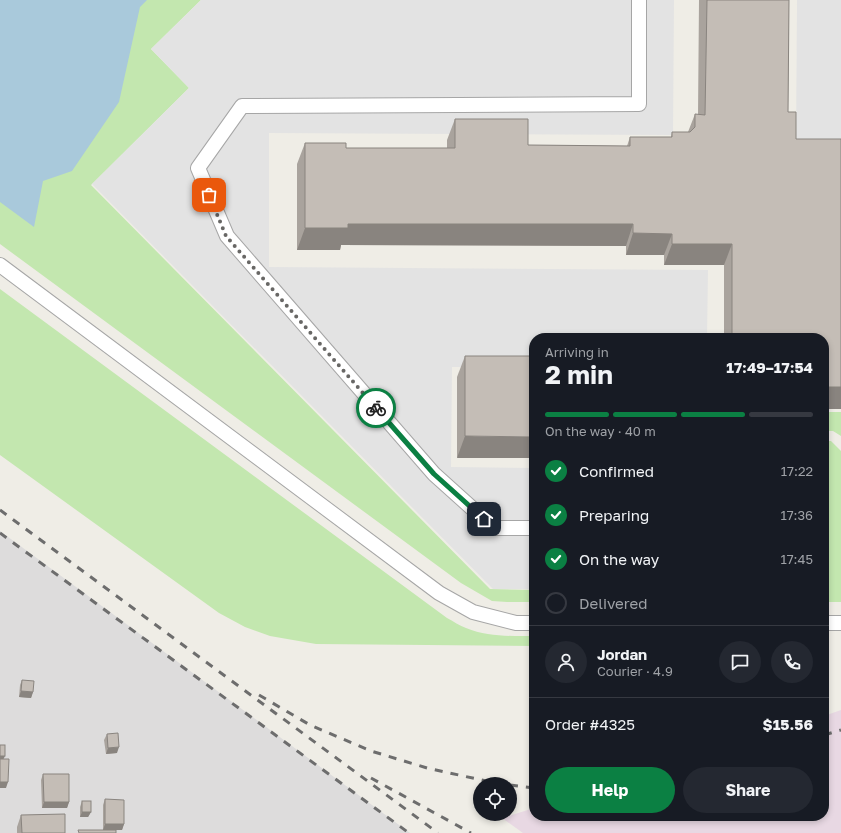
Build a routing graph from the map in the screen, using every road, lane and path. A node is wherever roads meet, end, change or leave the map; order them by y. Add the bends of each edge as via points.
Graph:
1 (639, 0) edge
2 (0, 265) edge
3 (529, 528) edge
4 (529, 623) edge
5 (829, 623) edge
6 (841, 623) edge

1 - 3 lane via 639,104 242,106 198,168 226,236 434,474 494,528
2 - 4 lane via 439,593 473,612 516,623
5 - 6 lane

